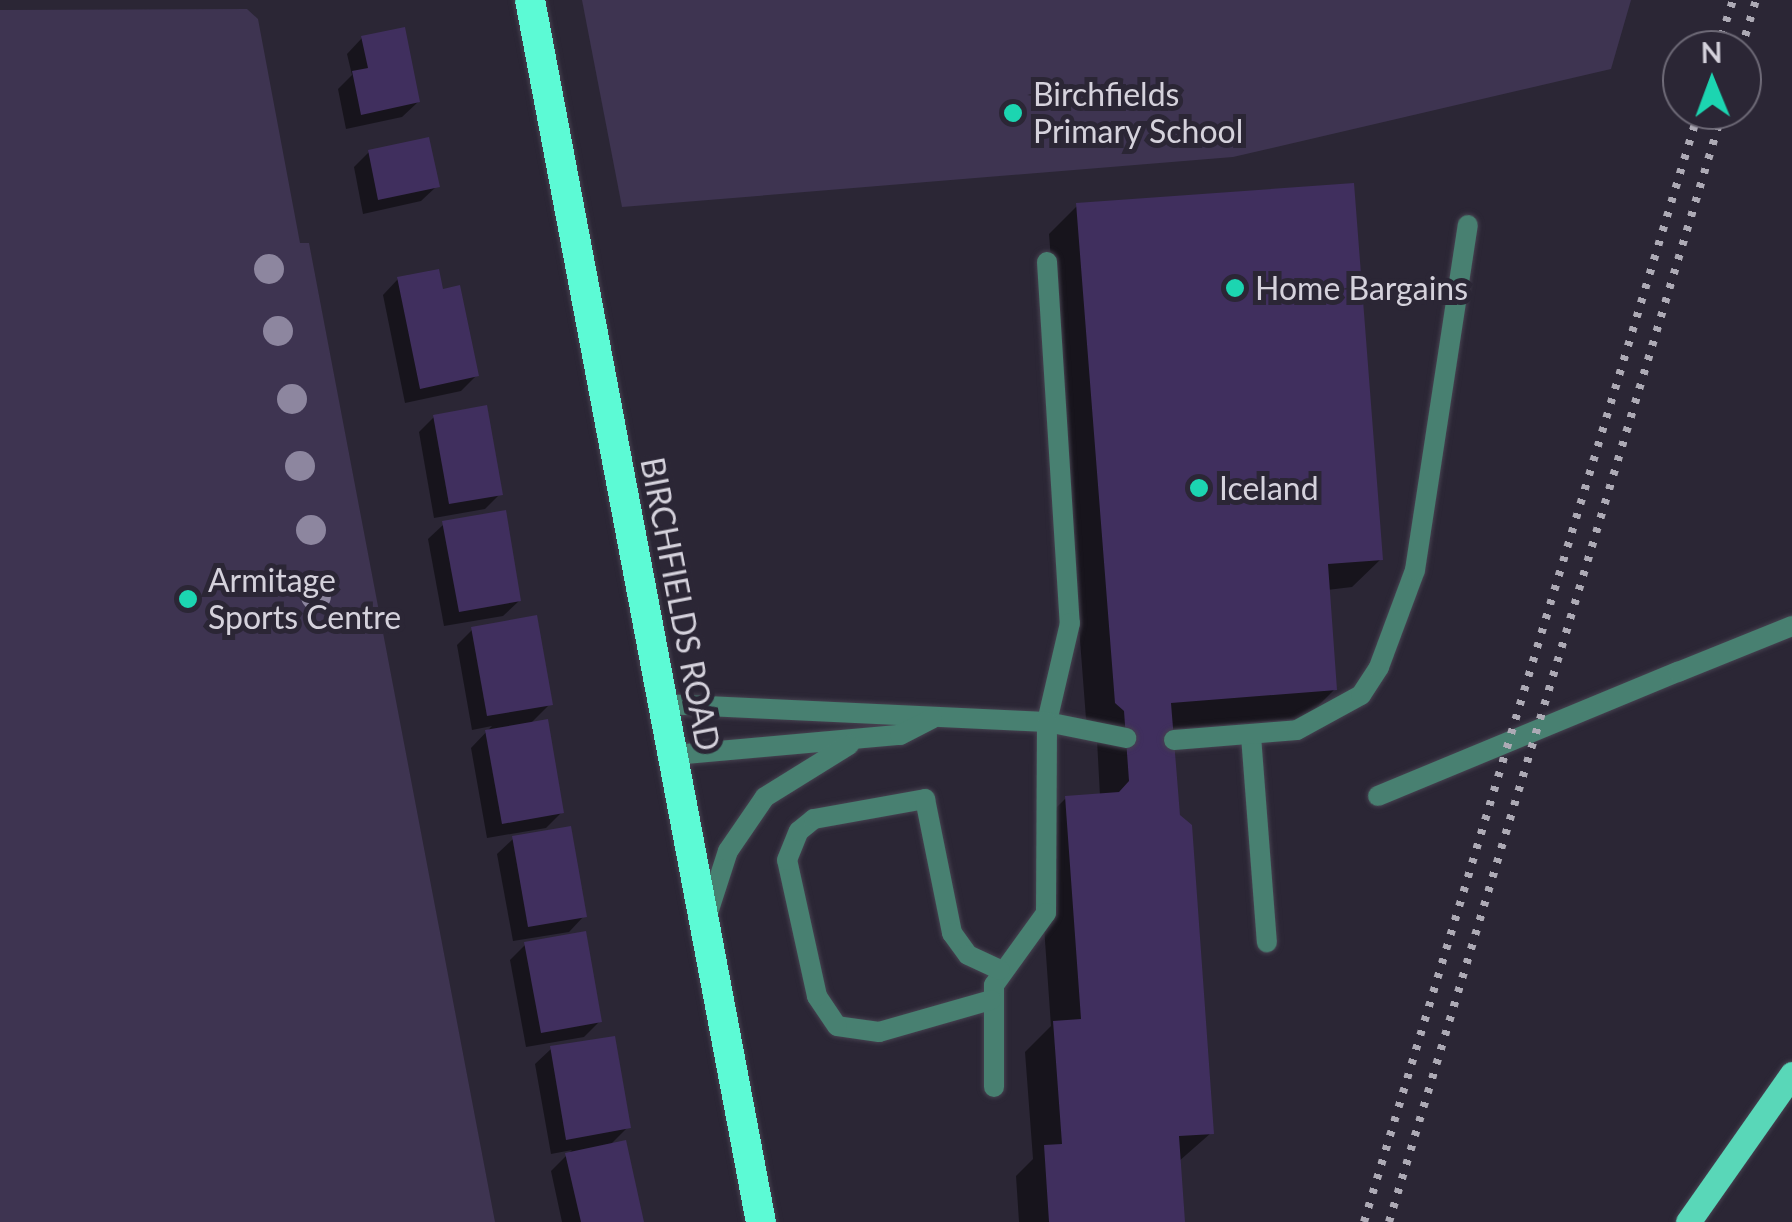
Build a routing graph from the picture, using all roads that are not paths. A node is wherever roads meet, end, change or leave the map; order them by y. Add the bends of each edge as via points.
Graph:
1 (530, 0) edge
2 (1468, 225) dead end
3 (1048, 262) dead end
4 (1792, 626) edge
5 (664, 704) junction
6 (932, 719) junction
7 (1047, 722) junction
8 (1251, 736) junction
9 (1126, 738) dead end
10 (860, 740) junction
11 (1174, 740) dead end
12 (674, 755) junction
13 (1378, 796) dead end
14 (706, 919) junction
15 (1267, 942) dead end
16 (1000, 970) junction
17 (991, 1000) junction
18 (1792, 1074) edge
19 (994, 1086) dead end
20 (761, 1222) edge
21 (1688, 1222) edge

1 - 5 highway, BIRCHFIELDS ROAD
2 - 8 street via 1415,570 1380,667 1361,695 1329,716
3 - 7 street via 1070,623
4 - 13 street
5 - 6 street via 904,709
5 - 12 highway, BIRCHFIELDS ROAD
6 - 7 street
6 - 10 street via 900,736
7 - 9 street
7 - 16 street via 1046,913
8 - 11 street
8 - 15 street
10 - 12 street
10 - 14 street via 765,797 728,850
12 - 14 highway, BIRCHFIELDS ROAD
14 - 20 highway, BIRCHFIELDS ROAD
16 - 17 street
16 - 17 street via 968,956 952,933 925,798 814,819 790,848 818,996 837,1026 879,1032
17 - 19 street
18 - 21 main road

